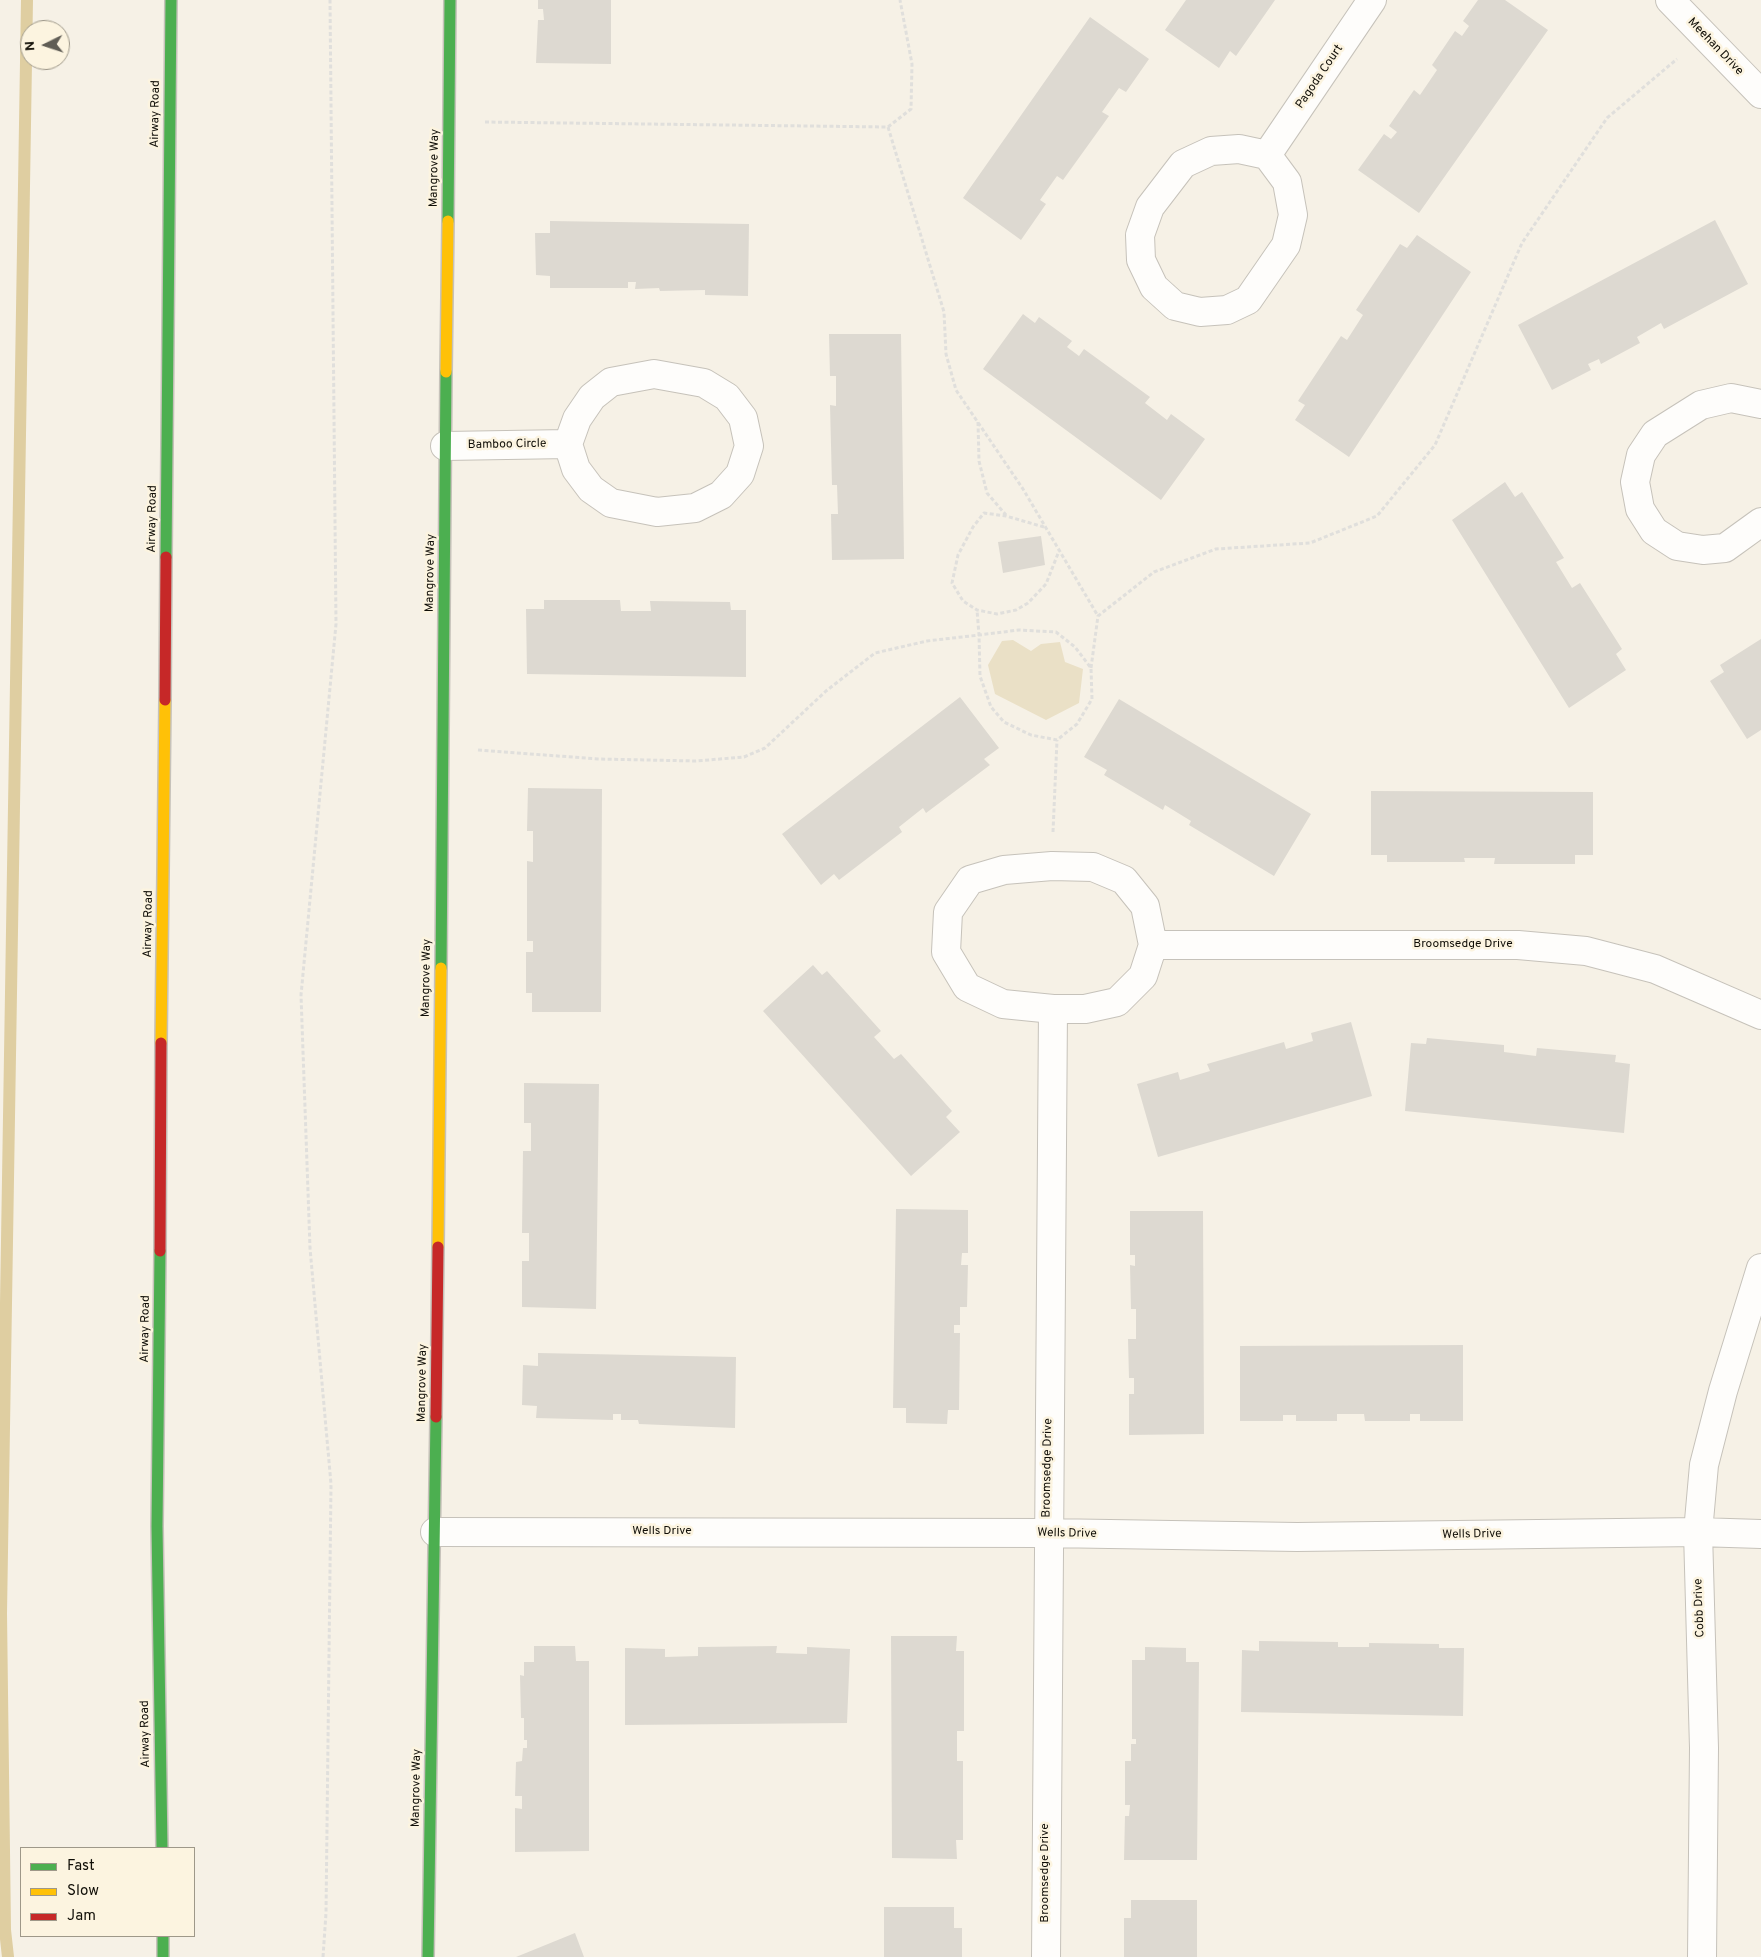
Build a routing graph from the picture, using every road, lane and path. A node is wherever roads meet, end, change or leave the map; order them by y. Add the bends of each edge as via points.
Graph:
1 (171, 0) edge
2 (330, 0) edge
3 (450, 0) edge
4 (900, 0) edge
5 (1372, 0) edge
6 (1670, 0) edge
7 (1705, 36) junction
8 (1761, 94) edge
9 (449, 122) junction
10 (888, 127) junction
11 (1267, 155) junction
12 (1761, 404) edge
13 (978, 421) junction
14 (568, 444) junction
15 (445, 446) junction
16 (1006, 516) junction
17 (1761, 522) edge
18 (1045, 527) junction
19 (1060, 550) junction
20 (977, 610) junction
21 (1098, 616) junction
22 (979, 635) junction
23 (1091, 668) junction
24 (1057, 740) junction
25 (442, 747) junction
26 (1052, 866) junction
27 (1153, 945) junction
28 (1053, 1009) junction
29 (1761, 1015) edge
30 (1761, 1268) edge
31 (435, 1532) junction
32 (1698, 1532) junction
33 (1048, 1533) junction
34 (1761, 1534) edge
35 (162, 1847) edge
36 (163, 1937) edge
37 (163, 1957) edge
38 (323, 1957) edge
39 (428, 1957) edge
40 (1046, 1957) edge
41 (1702, 1957) edge

1 - 35 street, Airway Road via 158,1526
2 - 38 path via 336,624 301,995 310,1248 331,1484
3 - 9 street, Mangrove Way
4 - 10 path via 912,64 911,109
5 - 11 street, Pagoda Court
6 - 7 street, Meehan Drive
7 - 8 street, Meehan Drive
7 - 21 path via 1607,118 1522,243 1435,445 1377,516 1310,543 1216,549 1154,572
9 - 10 path
9 - 15 street, Mangrove Way
10 - 13 path via 944,312 946,354 956,390
11 - 11 street via 1239,149 1211,151 1183,164 1150,207 1140,235 1141,260 1154,287 1175,306 1200,312 1227,310 1248,300 1286,245 1293,215 1287,182
12 - 17 street via 1731,398 1701,405 1655,434 1641,456 1635,482 1640,509 1654,531 1676,546 1703,550 1725,548
13 - 16 path via 979,461 987,493
13 - 18 path
14 - 14 street via 576,469 591,489 611,503 657,512 695,508 721,496 740,474 749,446 743,418 727,397 704,383 654,374 611,382 592,397 577,419
14 - 15 street, Bamboo Circle
15 - 25 street, Mangrove Way
16 - 18 path
16 - 20 path via 984,512 958,555 952,583 963,601
18 - 19 path
19 - 20 path via 1046,584 1028,603 1016,610 997,614
19 - 21 path
20 - 22 path
21 - 23 path
22 - 23 path via 1019,630 1056,632 1075,647
22 - 24 path via 980,676 991,707 1004,722 1031,735
22 - 25 path via 927,641 875,653 826,691 765,748 744,757 696,761 598,759
23 - 24 path via 1092,699 1077,724
24 - 26 path
25 - 31 street, Mangrove Way
26 - 27 street via 1094,867 1124,880 1145,906
26 - 28 street via 1004,870 970,880 948,912 946,952 967,987 1003,1004
27 - 28 street via 1143,976 1117,1002 1085,1009
27 - 29 street, Broomsedge Drive via 1518,945 1586,952 1655,969
28 - 33 street, Broomsedge Drive
30 - 32 street, Cobb Drive via 1704,1465
31 - 33 street, Wells Drive
31 - 39 street, Mangrove Way
32 - 33 street, Wells Drive via 1297,1537
32 - 34 street, Wells Drive
32 - 41 street, Cobb Drive via 1704,1748
33 - 40 street, Broomsedge Drive
36 - 37 street

